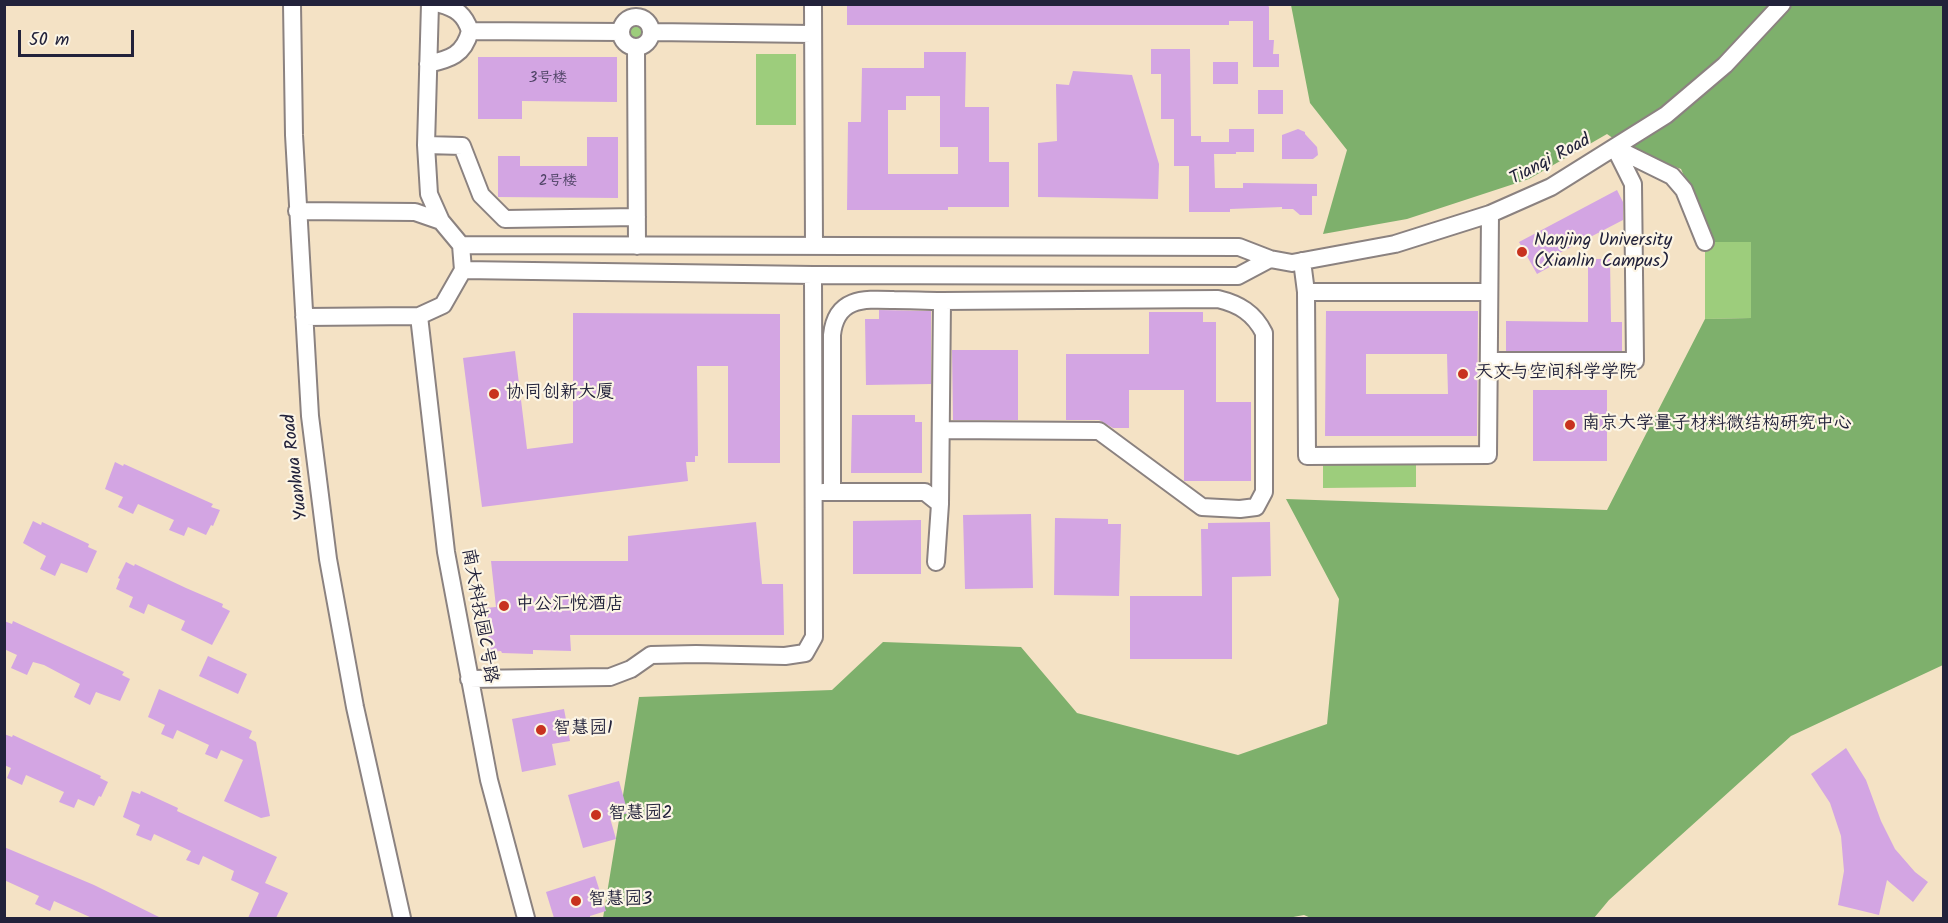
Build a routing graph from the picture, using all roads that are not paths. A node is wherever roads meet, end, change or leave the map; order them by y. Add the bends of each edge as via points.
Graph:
1 (292, 4) edge
2 (430, 4) edge
3 (440, 4) edge
4 (813, 4) edge
5 (1782, 4) edge
6 (635, 11) edge
7 (470, 31) junction
8 (621, 32) junction
9 (652, 32) junction
10 (812, 34) junction
11 (636, 48) junction
12 (428, 64) junction
13 (426, 145) junction
14 (1615, 148) junction
15 (297, 212) junction
16 (1490, 214) junction
17 (637, 217) junction
18 (441, 221) junction
19 (1704, 242) dead end
20 (461, 245) junction
21 (637, 246) junction
22 (814, 246) junction
23 (1270, 259) junction
24 (1297, 262) junction
25 (463, 270) junction
26 (813, 275) junction
27 (1306, 292) junction
28 (1489, 292) junction
29 (942, 301) junction
30 (419, 316) junction
31 (304, 317) junction
32 (1489, 361) junction
33 (940, 430) junction
34 (813, 492) junction
35 (832, 492) junction
36 (940, 504) junction
37 (936, 562) dead end
38 (470, 680) junction
39 (402, 918) edge
40 (526, 918) edge

1 - 15 street, Yuanhua Road
2 - 12 street
3 - 7 street via 461,14
4 - 10 street
5 - 14 street, Tianqi Road via 1725,64 1666,115
6 - 8 street
6 - 9 street
7 - 8 street
7 - 12 street via 467,42 453,57
8 - 11 street via 627,45
9 - 10 street
9 - 11 street via 645,45
10 - 22 street
11 - 17 street
12 - 13 street
13 - 17 street via 462,146 481,195 505,219
13 - 18 street via 429,194
14 - 16 street, Tianqi Road via 1551,187
14 - 19 street via 1672,176 1684,190
14 - 32 street via 1633,184 1635,361
15 - 18 street via 415,212
15 - 31 street, Yuanhua Road
16 - 24 street, Tianqi Road via 1395,244
16 - 28 street
17 - 21 street
18 - 20 street
20 - 21 street
20 - 25 street
21 - 22 street
22 - 23 street via 1239,247
23 - 24 street
23 - 26 street via 1238,276
24 - 27 street
25 - 26 street
25 - 30 street via 443,305
26 - 34 street
27 - 28 street
27 - 32 street via 1307,456 1488,455
28 - 32 street
29 - 33 street
29 - 33 street via 1218,299 1239,305 1264,333 1264,492 1256,507 1202,507 1099,431
29 - 35 street via 862,300 838,314 832,335
30 - 31 street
30 - 38 street, 南大科技园C号路 via 446,552
31 - 39 street, Yuanhua Road via 310,416 328,559 355,706
33 - 36 street
34 - 35 street
34 - 38 street via 814,637 805,653 651,655 610,677
35 - 36 street via 925,492
36 - 37 street
38 - 40 street, 南大科技园C号路 via 489,780

